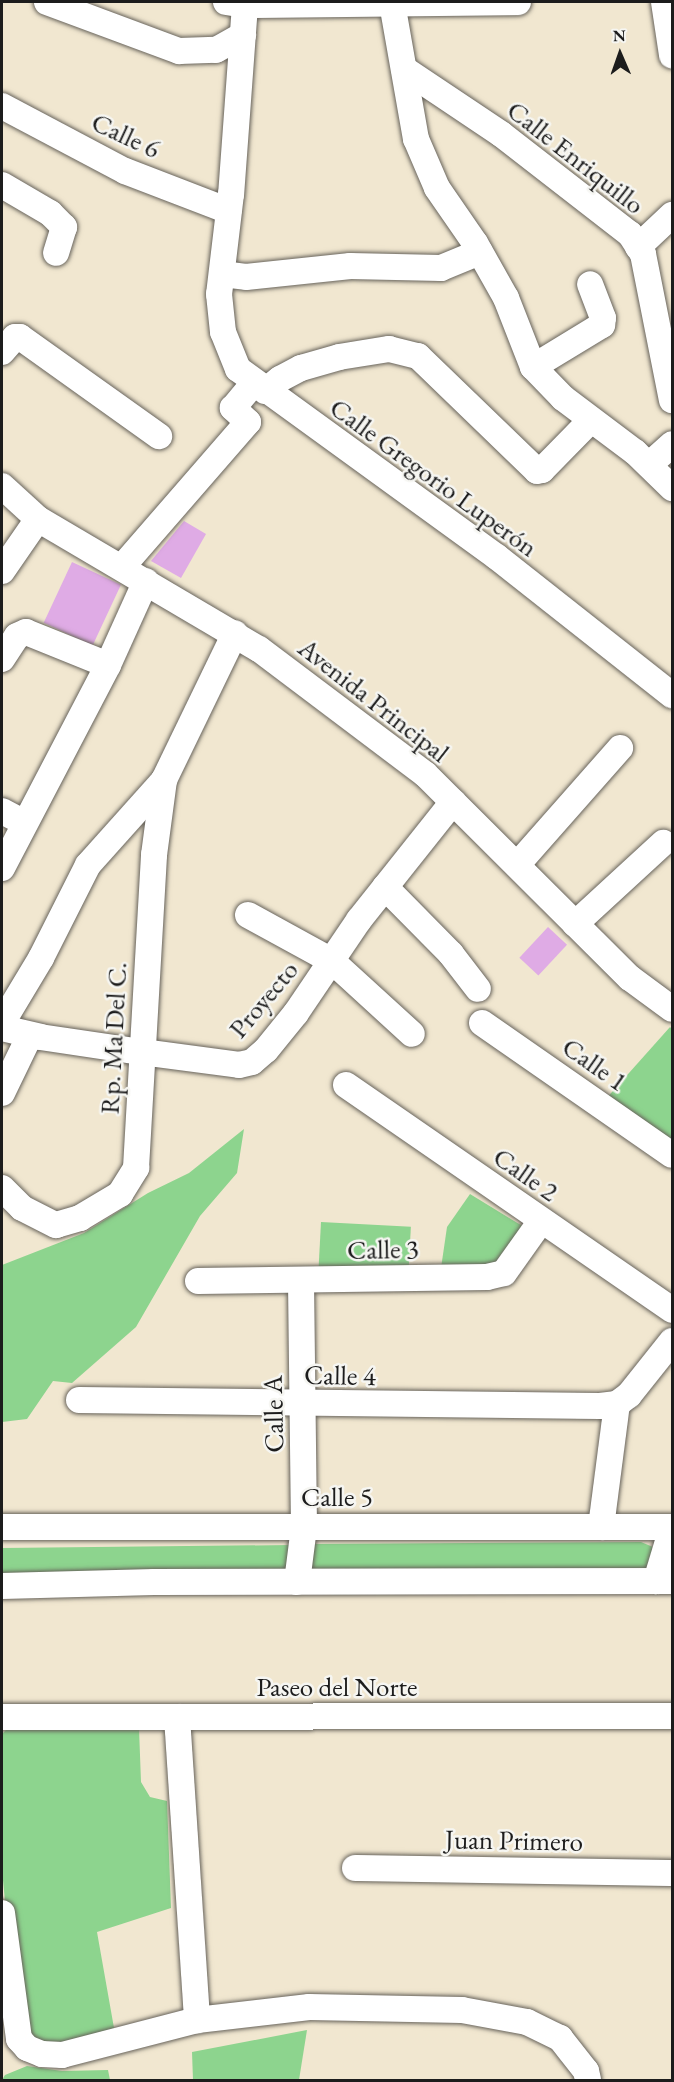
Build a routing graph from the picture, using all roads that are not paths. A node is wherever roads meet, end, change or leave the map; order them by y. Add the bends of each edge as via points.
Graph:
1 (47, 2) edge
2 (518, 2) edge
3 (664, 2) edge
4 (236, 3) edge
5 (392, 3) junction
6 (243, 35) junction
7 (672, 55) edge
8 (404, 69) junction
9 (2, 106) edge
10 (2, 185) edge
11 (229, 211) junction
12 (672, 215) edge
13 (638, 247) junction
14 (480, 252) junction
15 (56, 253) dead end
16 (222, 274) junction
17 (590, 284) dead end
18 (2, 352) edge
19 (533, 367) junction
20 (264, 390) junction
21 (672, 400) edge
22 (591, 420) junction
23 (159, 435) dead end
24 (672, 444) edge
25 (649, 465) junction
26 (2, 486) edge
27 (672, 488) edge
28 (39, 519) junction
29 (122, 567) junction
30 (2, 570) edge
31 (146, 581) junction
32 (235, 633) junction
33 (2, 659) edge
34 (108, 665) junction
35 (672, 694) edge
36 (620, 748) dead end
37 (164, 780) junction
38 (453, 802) junction
39 (12, 816) edge
40 (663, 843) dead end
41 (517, 865) junction
42 (2, 868) edge
43 (385, 887) junction
44 (248, 915) dead end
45 (575, 924) junction
46 (332, 961) junction
47 (478, 989) dead end
48 (672, 1008) edge
49 (2, 1023) edge
50 (482, 1023) dead end
51 (2, 1028) edge
52 (412, 1034) dead end
53 (30, 1035) junction
54 (142, 1052) junction
55 (346, 1085) dead end
56 (2, 1093) edge
57 (672, 1155) edge
58 (2, 1188) edge
59 (541, 1221) junction
60 (198, 1281) dead end
61 (301, 1281) junction
62 (672, 1310) edge
63 (672, 1341) edge
64 (79, 1400) dead end
65 (303, 1404) junction
66 (609, 1405) junction
67 (2, 1527) edge
68 (304, 1527) junction
69 (602, 1527) junction
70 (672, 1528) edge
71 (664, 1581) edge
72 (297, 1582) junction
73 (2, 1586) edge
74 (672, 1716) edge
75 (2, 1717) edge
76 (177, 1717) junction
77 (355, 1868) dead end
78 (672, 1873) edge
79 (2, 1913) edge
80 (197, 2020) junction
81 (588, 2080) edge

1 - 6 street via 179,51 216,50
2 - 5 street
3 - 7 street
4 - 5 street
4 - 6 street, Calle Gregorio Luperón
5 - 8 street
6 - 11 street, Calle Gregorio Luperón
8 - 13 street, Calle Enriquillo via 501,134 630,234
8 - 14 street via 416,139 433,178
9 - 11 street, Calle 6 via 124,171
10 - 15 street via 50,213 64,227
11 - 16 street, Calle Gregorio Luperón
12 - 13 street
13 - 21 street, Calle Enriquillo via 643,254
14 - 16 street via 441,268 350,266 256,276
14 - 19 street via 506,298
16 - 20 street, Calle Gregorio Luperón via 219,294 223,332 238,369
17 - 19 street via 602,325
18 - 23 street via 15,337 20,337
19 - 22 street
20 - 22 street via 301,368 339,357 389,349 418,356 537,471
20 - 29 street via 233,408 248,422
20 - 35 street, Calle Gregorio Luperón via 497,557
22 - 25 street
24 - 25 street
25 - 27 street
26 - 28 street, Avenida Principal
28 - 29 street, Avenida Principal
28 - 30 street
29 - 31 street, Avenida Principal
31 - 32 street, Avenida Principal
31 - 34 street
32 - 37 street
32 - 38 street, Avenida Principal via 425,774
33 - 34 street via 17,636 26,632
34 - 39 street
36 - 41 street
37 - 49 street via 88,865 41,958
37 - 54 street, Rp. Ma Del C.
38 - 41 street, Avenida Principal
38 - 43 street, Proyecto
39 - 42 street
40 - 45 street
41 - 45 street, Avenida Principal
43 - 46 street, Proyecto
43 - 47 street via 451,954
44 - 46 street
45 - 48 street, Avenida Principal via 630,978
46 - 52 street
46 - 54 street, Proyecto via 267,1050 252,1062 238,1065
50 - 57 street, Calle 1
51 - 53 street, Proyecto
53 - 54 street, Proyecto
53 - 56 street
54 - 58 street, Rp. Ma Del C. via 136,1168 120,1194 80,1218 56,1225 22,1208
55 - 59 street, Calle 2
59 - 61 street, Calle 3 via 504,1273
59 - 62 street, Calle 2
60 - 61 street, Calle 3
61 - 65 street, Calle A
63 - 66 street via 629,1395
64 - 65 street, Calle 4
65 - 66 street, Calle 4
65 - 68 street, Calle A
66 - 69 street
67 - 68 street, Calle 5
68 - 69 street, Calle 5
68 - 72 street, Calle A
69 - 70 street, Calle 5
70 - 71 street
71 - 72 street
72 - 73 street
74 - 76 street, Paseo del Norte
75 - 76 street, Paseo del Norte
76 - 80 street
77 - 78 street, Juan Primero
79 - 80 street via 19,2039 27,2048 62,2055
80 - 81 street via 309,2007 462,2010 527,2022 560,2038 586,2071

